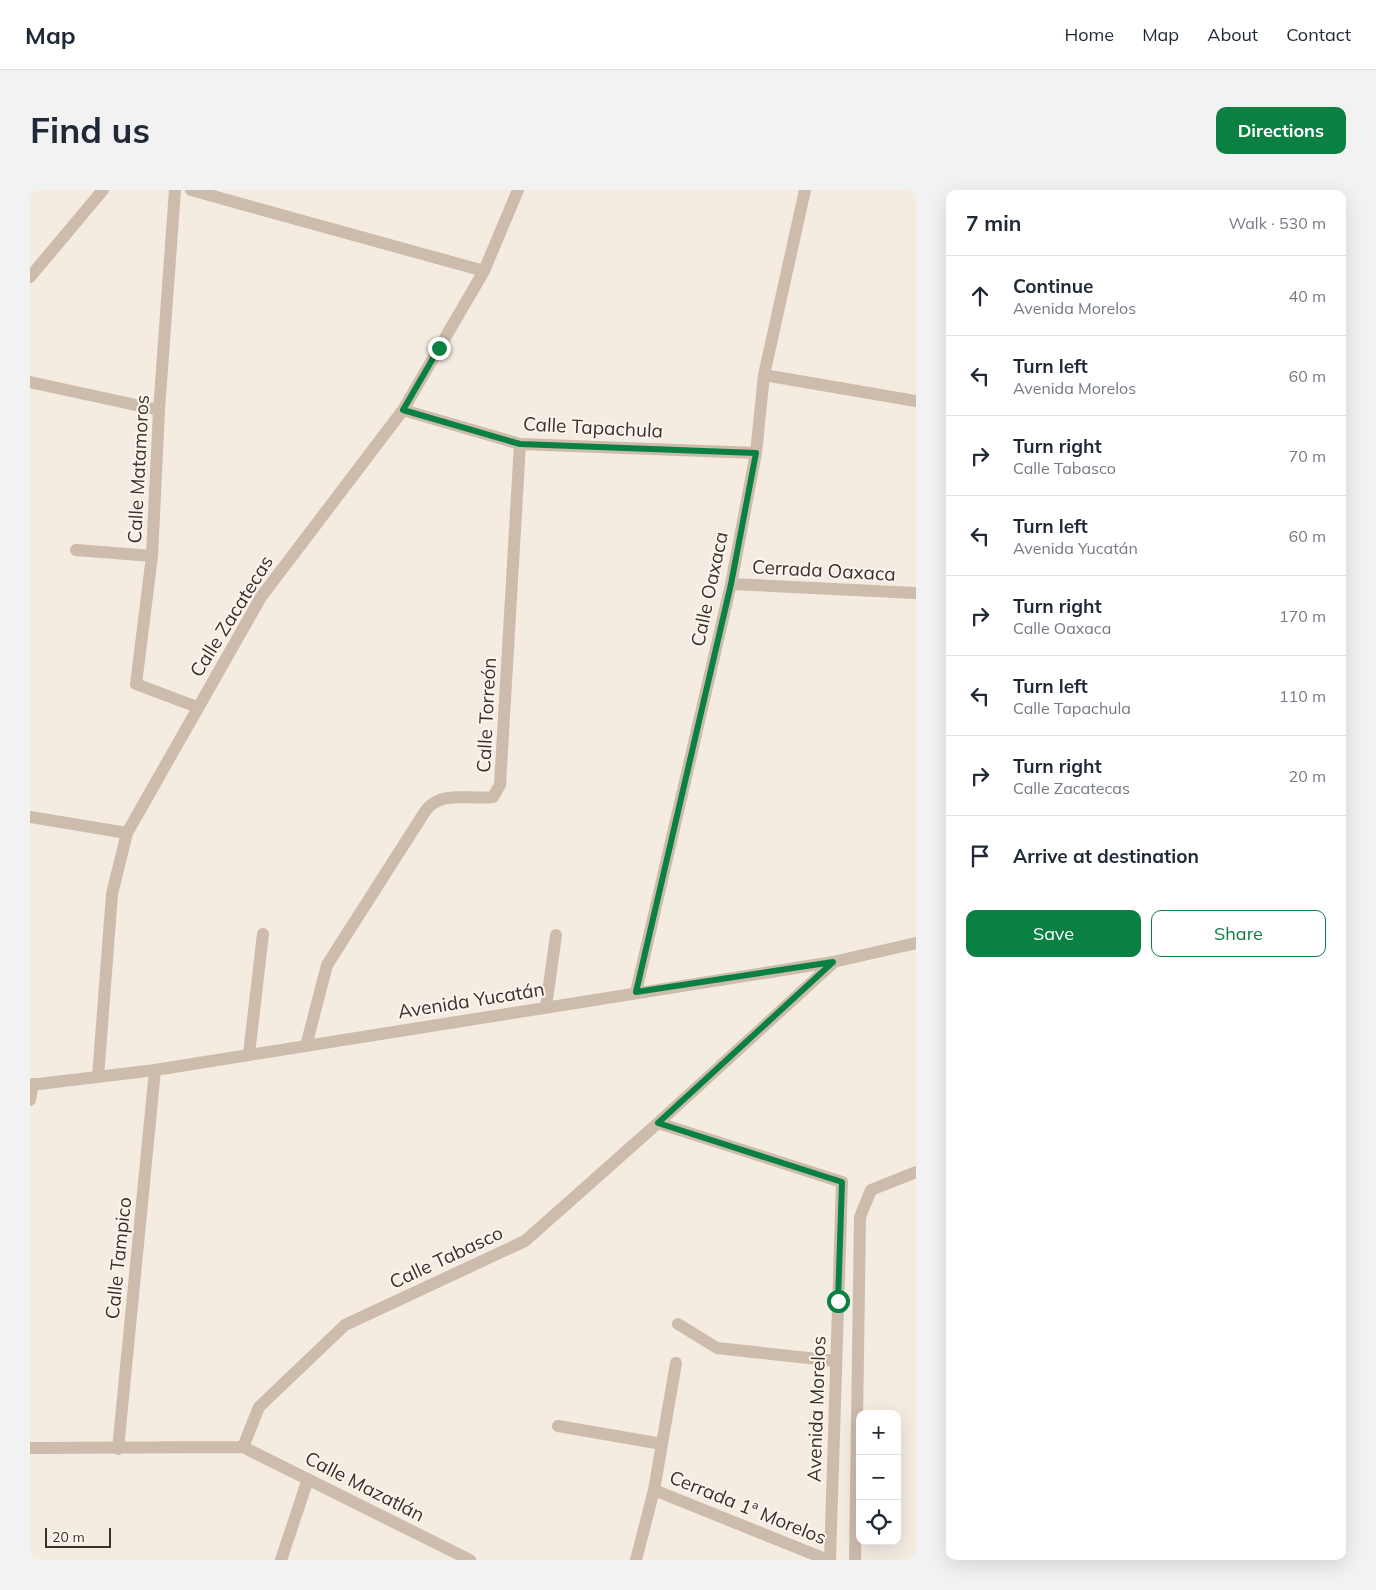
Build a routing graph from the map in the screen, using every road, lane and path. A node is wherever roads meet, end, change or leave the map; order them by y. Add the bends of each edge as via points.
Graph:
1 (103, 190) edge
2 (175, 190) edge
3 (190, 190) edge
4 (518, 190) edge
5 (804, 190) edge
6 (484, 271) junction
7 (30, 277) edge
8 (764, 375) junction
9 (30, 382) edge
10 (916, 401) edge
11 (159, 410) junction
12 (403, 410) junction
13 (520, 444) junction
14 (756, 453) junction
15 (76, 550) dead end
16 (152, 556) junction
17 (731, 584) junction
18 (916, 593) edge
19 (197, 707) junction
20 (30, 817) edge
21 (127, 832) junction
22 (264, 934) dead end
23 (556, 935) dead end
24 (916, 943) edge
25 (833, 962) junction
26 (636, 992) junction
27 (546, 1007) junction
28 (306, 1046) junction
29 (249, 1054) junction
30 (155, 1070) junction
31 (98, 1077) junction
32 (32, 1085) edge
33 (30, 1100) edge
34 (658, 1123) junction
35 (916, 1172) edge
36 (678, 1324) dead end
37 (836, 1361) junction
38 (676, 1363) dead end
39 (558, 1426) dead end
40 (662, 1444) junction
41 (243, 1447) junction
42 (30, 1448) edge
43 (118, 1449) junction
44 (308, 1479) junction
45 (654, 1490) junction
46 (281, 1560) edge
47 (470, 1560) edge
48 (636, 1560) edge
49 (829, 1560) edge
50 (855, 1560) edge

1 - 7 street
2 - 11 street, Calle Matamoros
3 - 6 street
4 - 6 street, Calle Zacatecas
5 - 8 street, Calle Oaxaca
6 - 12 street, Calle Zacatecas
8 - 10 street
8 - 14 street, Calle Oaxaca
9 - 11 street
11 - 16 street, Calle Matamoros
12 - 13 street, Calle Tapachula
12 - 19 street, Calle Zacatecas via 261,597
13 - 14 street, Calle Tapachula
13 - 28 street, Calle Torreón via 500,785 493,797 444,798 433,801 426,810 327,965
14 - 17 street, Calle Oaxaca
15 - 16 street
16 - 19 street, Calle Matamoros via 136,684
17 - 18 street, Cerrada Oaxaca
17 - 26 street, Calle Oaxaca
19 - 21 street, Calle Zacatecas
20 - 21 street
21 - 31 street, Calle Zacatecas via 112,894
22 - 29 street
23 - 27 street
24 - 25 street, Avenida Yucatán
25 - 26 street, Avenida Yucatán
25 - 34 street, Calle Tabasco
26 - 27 street, Avenida Yucatán
27 - 28 street, Avenida Yucatán
28 - 29 street, Avenida Yucatán
29 - 30 street, Avenida Yucatán
30 - 31 street, Avenida Yucatán
30 - 43 street, Calle Tampico
31 - 32 street, Avenida Yucatán
32 - 33 street
34 - 37 street, Avenida Morelos via 842,1182
34 - 41 street, Calle Tabasco via 525,1241 345,1325 259,1407
35 - 50 street via 871,1190 860,1217
36 - 37 street via 717,1348
37 - 49 street, Avenida Morelos
38 - 40 street
39 - 40 street
40 - 45 street
41 - 43 street
41 - 44 street, Calle Mazatlán
42 - 43 street
44 - 46 street
44 - 47 street, Calle Mazatlán
45 - 48 street
45 - 49 street, Cerrada 1ª Morelos

